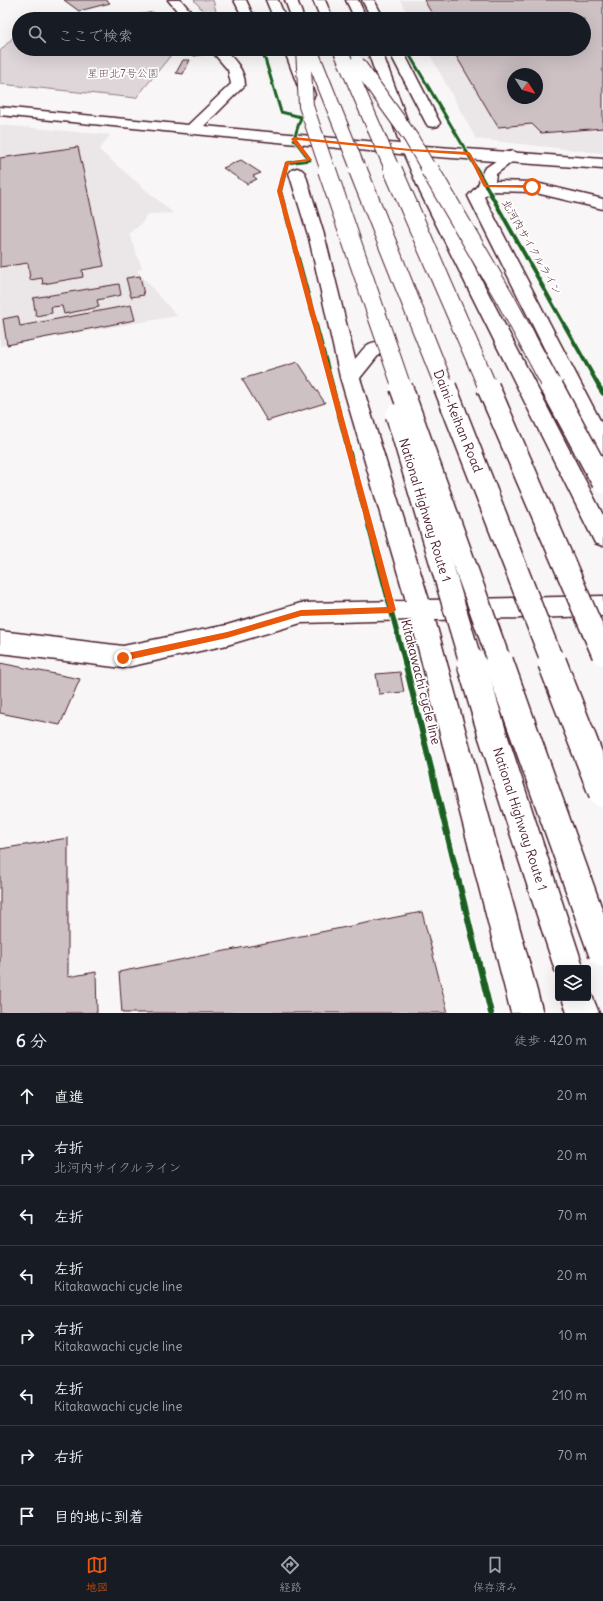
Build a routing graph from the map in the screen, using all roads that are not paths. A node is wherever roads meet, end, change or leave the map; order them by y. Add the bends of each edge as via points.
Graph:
1 (174, 0) edge
2 (240, 0) edge
3 (272, 0) edge
4 (291, 0) edge
5 (319, 0) edge
6 (352, 0) edge
7 (368, 0) edge
8 (185, 12) edge
9 (246, 12) edge
10 (277, 12) edge
11 (295, 12) edge
12 (324, 12) edge
13 (358, 12) edge
14 (374, 12) edge
15 (223, 56) edge
16 (294, 56) edge
17 (303, 56) edge
18 (313, 56) edge
19 (343, 56) edge
20 (351, 56) edge
21 (376, 56) edge
22 (400, 56) edge
23 (0, 111) edge
24 (433, 123) dead end
25 (191, 130) junction
26 (325, 142) junction
27 (410, 150) junction
28 (512, 156) junction
29 (603, 164) edge
30 (297, 173) dead end
31 (486, 186) junction
32 (603, 204) edge
33 (376, 347) junction
34 (350, 377) junction
35 (603, 446) edge
36 (603, 482) edge
37 (603, 537) edge
38 (603, 606) edge
39 (420, 609) junction
40 (0, 642) edge
41 (603, 654) edge
42 (603, 793) edge
43 (603, 953) edge
44 (568, 965) edge
45 (579, 1001) edge
46 (528, 1013) edge
47 (583, 1013) edge

1 - 8 main road
2 - 9 main road
3 - 10 main road
4 - 11 main road
5 - 12 main road
6 - 13 main road
7 - 14 main road
15 - 25 main road via 239,76 238,85
16 - 26 main road, National Highway Route 1
17 - 43 main road, bridge via 306,106 314,131 389,352
18 - 42 main road, Daini-Keihan Road, bridge
19 - 41 main road, bridge
20 - 36 main road, bridge via 411,138 502,293
21 - 27 main road
22 - 24 main road
23 - 25 main road
25 - 26 main road
26 - 27 main road
26 - 33 main road, National Highway Route 1, bridge via 334,188
27 - 28 main road
27 - 37 main road via 428,192
28 - 29 main road
28 - 31 main road via 489,172
30 - 34 main road via 317,238
31 - 32 main road via 532,187
31 - 35 main road via 476,196
33 - 34 main road
33 - 44 main road, National Highway Route 1, bridge via 493,736
34 - 39 main road
38 - 39 main road
39 - 40 main road via 301,613 227,635 123,658
39 - 46 main road
45 - 47 main road

